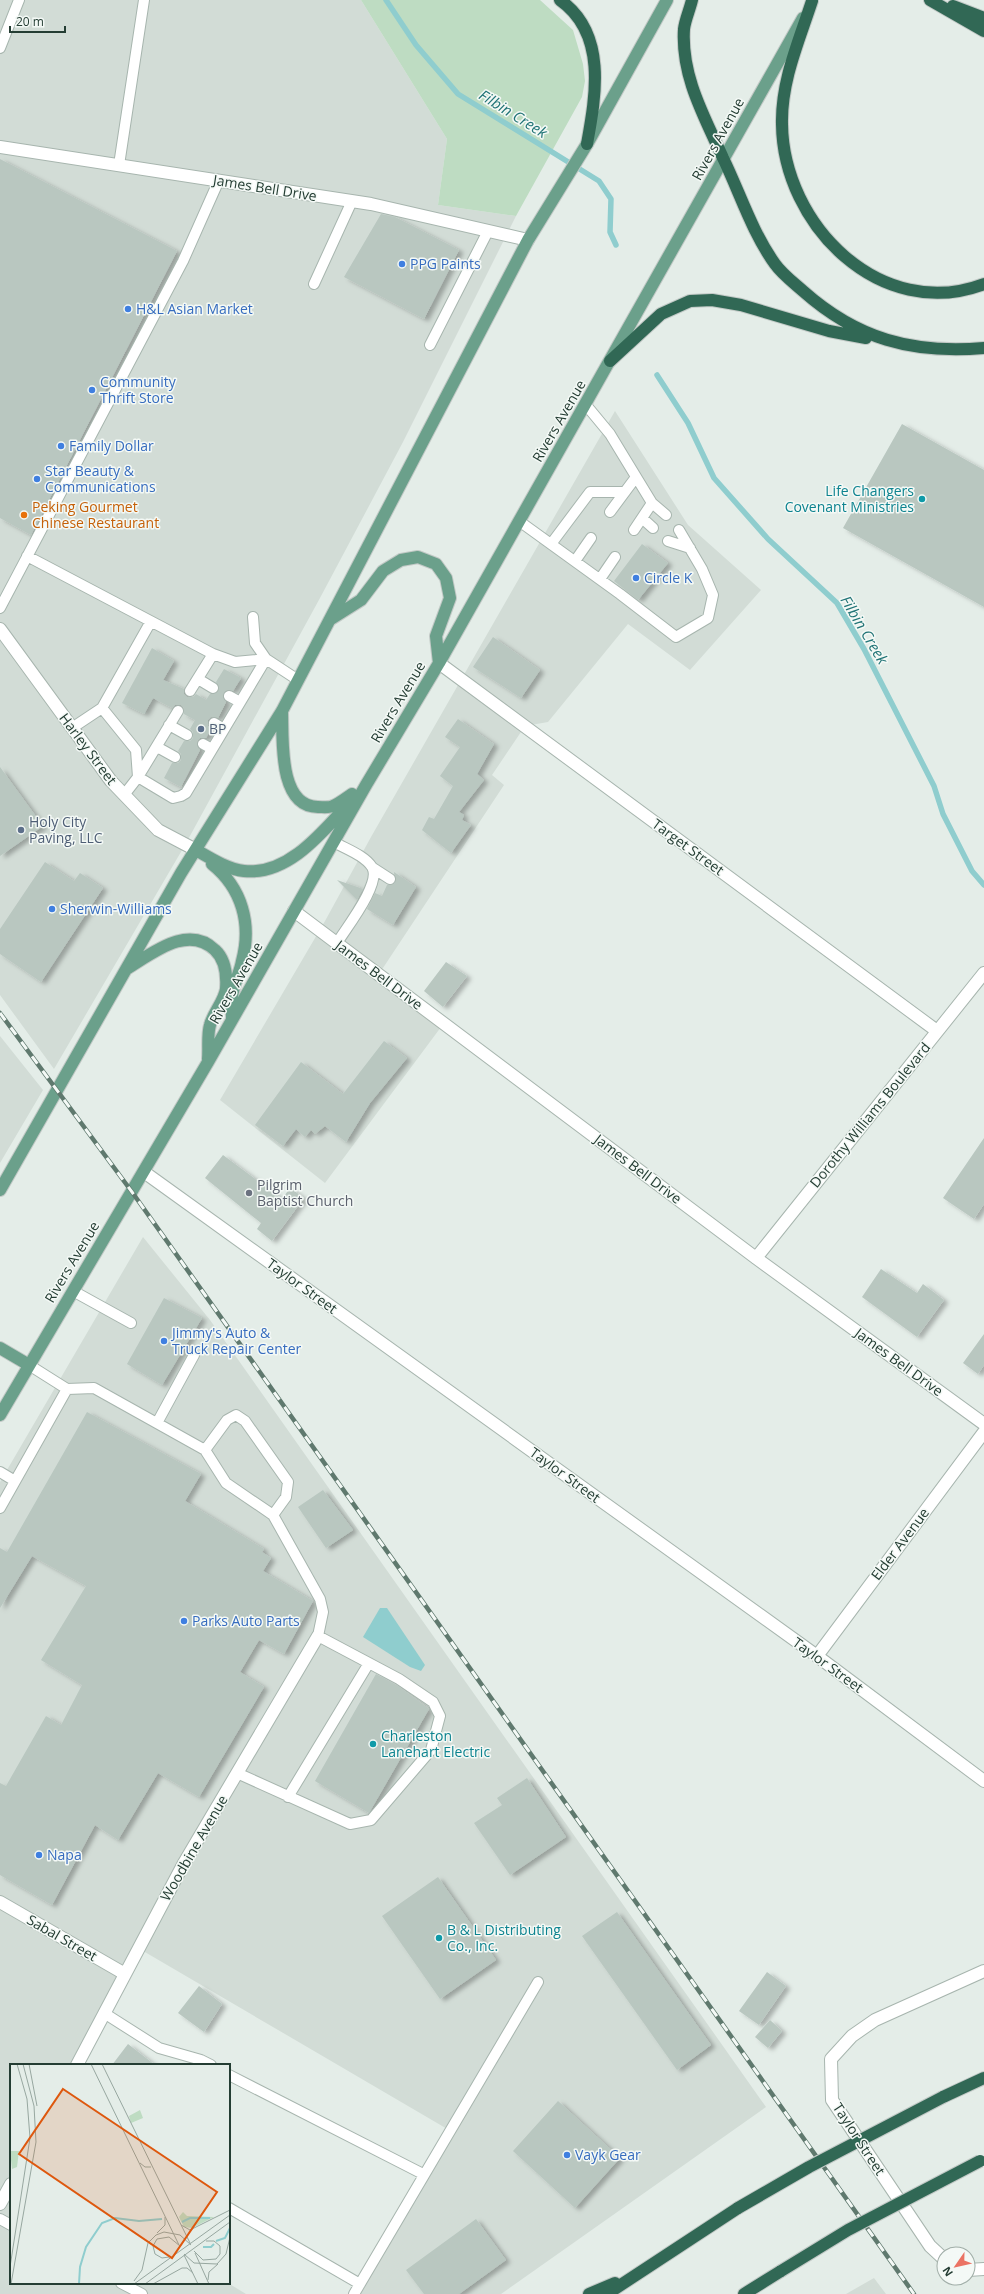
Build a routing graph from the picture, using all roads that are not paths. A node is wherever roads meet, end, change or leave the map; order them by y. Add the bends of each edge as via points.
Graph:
1 (19, 0) edge
2 (144, 0) edge
3 (560, 0) edge
4 (667, 0) edge
5 (692, 0) edge
6 (812, 0) edge
7 (930, 0) edge
8 (937, 0) edge
9 (984, 18) edge
10 (984, 30) edge
11 (0, 48) edge
12 (587, 144) junction
13 (0, 147) edge
14 (724, 159) junction
15 (119, 165) junction
16 (219, 180) junction
17 (352, 201) junction
18 (488, 231) junction
19 (528, 240) junction
20 (314, 284) dead end
21 (984, 284) edge
22 (892, 343) junction
23 (430, 345) dead end
24 (984, 348) edge
25 (610, 362) junction
26 (586, 405) junction
27 (636, 477) junction
28 (624, 492) junction
29 (652, 503) junction
30 (610, 512) dead end
31 (666, 515) dead end
32 (642, 518) junction
33 (519, 521) junction
34 (652, 528) dead end
35 (634, 530) dead end
36 (679, 530) dead end
37 (591, 538) dead end
38 (668, 541) dead end
39 (551, 544) junction
40 (690, 548) junction
41 (27, 556) junction
42 (615, 557) dead end
43 (575, 561) junction
44 (600, 579) junction
45 (0, 608) edge
46 (252, 617) dead end
47 (330, 620) junction
48 (150, 623) junction
49 (0, 629) edge
50 (212, 654) junction
51 (266, 659) junction
52 (439, 663) junction
53 (198, 679) junction
54 (298, 680) junction
55 (213, 688) dead end
56 (190, 691) dead end
57 (229, 696) dead end
58 (240, 702) junction
59 (102, 708) junction
60 (178, 711) dead end
61 (282, 711) junction
62 (214, 723) dead end
63 (169, 725) junction
64 (72, 728) junction
65 (224, 729) junction
66 (187, 735) dead end
67 (157, 747) junction
68 (175, 757) dead end
69 (138, 777) junction
70 (366, 785) junction
71 (124, 795) junction
72 (334, 842) junction
73 (196, 850) junction
74 (373, 868) junction
75 (390, 879) dead end
76 (294, 911) junction
77 (337, 943) junction
78 (127, 969) junction
79 (984, 973) edge
80 (232, 1020) junction
81 (938, 1031) junction
82 (208, 1062) junction
83 (144, 1172) junction
84 (3, 1177) edge
85 (0, 1190) edge
86 (756, 1258) junction
87 (73, 1291) junction
88 (131, 1323) dead end
89 (0, 1348) edge
90 (194, 1355) dead end
91 (29, 1365) junction
92 (67, 1389) junction
93 (0, 1415) edge
94 (157, 1423) junction
95 (984, 1424) edge
96 (984, 1432) edge
97 (205, 1450) junction
98 (0, 1472) edge
99 (15, 1481) junction
100 (0, 1508) edge
101 (273, 1515) junction
102 (318, 1636) junction
103 (817, 1656) junction
104 (369, 1663) junction
105 (237, 1773) junction
106 (984, 1781) edge
107 (288, 1797) junction
108 (0, 1902) edge
109 (984, 1971) edge
110 (125, 1974) junction
111 (538, 1982) dead end
112 (104, 2013) junction
113 (78, 2064) edge
114 (208, 2064) edge
115 (230, 2075) edge
116 (984, 2078) edge
117 (982, 2161) edge
118 (423, 2174) junction
119 (10, 2186) edge
120 (0, 2204) edge
121 (230, 2209) edge
122 (0, 2219) edge
123 (10, 2224) edge
124 (936, 2252) edge
125 (631, 2276) junction
126 (123, 2284) edge
127 (360, 2284) junction
128 (142, 2294) edge
129 (354, 2294) edge
130 (589, 2294) edge
131 (607, 2294) edge
132 (744, 2294) edge

1 - 11 lane
2 - 15 lane
3 - 12 highway via 570,7 590,39 595,58 595,101
4 - 12 main road
5 - 14 highway via 684,28 688,77
6 - 14 main road, Rivers Avenue
6 - 21 highway via 784,90 782,124 784,152 792,180 801,203 815,227 852,261 875,277 902,289 953,292
7 - 10 highway
8 - 9 highway
12 - 19 main road
13 - 15 street, James Bell Drive
14 - 22 highway via 758,237 775,265 824,310 862,332
14 - 25 main road, Rivers Avenue
15 - 16 street, James Bell Drive
16 - 17 street, James Bell Drive
16 - 41 lane via 183,261
17 - 18 street, James Bell Drive
17 - 20 lane
18 - 19 street, James Bell Drive
18 - 23 lane
19 - 47 main road
22 - 24 highway via 932,349
22 - 25 highway via 829,332 741,305 712,300 690,301 661,314
25 - 26 main road, Rivers Avenue
26 - 27 lane via 610,434
26 - 33 main road, Rivers Avenue
27 - 28 lane
27 - 29 lane
28 - 30 lane
28 - 39 lane via 590,492
29 - 31 lane
29 - 32 lane
32 - 34 lane
32 - 35 lane
33 - 39 lane
33 - 52 main road, Rivers Avenue
36 - 40 lane
37 - 43 lane
38 - 40 lane
39 - 43 lane
40 - 44 lane via 713,595 708,618 676,637
41 - 45 lane
41 - 48 lane
42 - 44 lane
43 - 44 lane
46 - 51 lane via 255,643
47 - 52 main road via 361,600 383,571 401,560 418,558 436,564 446,578 450,598 436,636
47 - 54 main road
48 - 50 lane
48 - 59 lane
49 - 64 street, Harley Street
50 - 51 lane via 235,662
50 - 53 lane
51 - 54 lane
51 - 58 lane
52 - 70 main road, Rivers Avenue
52 - 81 street, Target Street
53 - 55 lane
53 - 56 lane
54 - 61 main road
57 - 58 lane
58 - 65 lane
59 - 64 lane
59 - 69 lane via 136,750
60 - 63 lane
61 - 70 main road via 285,767 289,784 297,799 312,807 332,806
61 - 73 main road
62 - 65 lane
63 - 66 lane
63 - 67 lane
64 - 71 street, Harley Street
65 - 69 lane via 207,746 194,769 186,793 181,796 173,798
67 - 68 lane
67 - 69 lane
69 - 71 lane
70 - 72 main road, Rivers Avenue
70 - 73 main road via 304,849 287,861 268,869 244,871 219,863
71 - 73 street, Harley Street via 158,830
72 - 74 lane via 364,858
72 - 76 main road, Rivers Avenue
73 - 78 main road
73 - 80 main road via 224,873 236,890 244,910 246,940 232,996
74 - 75 lane
74 - 77 lane via 374,880 371,891
76 - 77 street, James Bell Drive
76 - 80 main road, Rivers Avenue
77 - 86 street, James Bell Drive
78 - 82 main road via 164,946 181,940 199,939 220,954 226,972 226,991 210,1026
78 - 84 main road
79 - 81 street, Dorothy Williams Boulevard
80 - 82 main road, Rivers Avenue
81 - 86 street, Dorothy Williams Boulevard
82 - 83 main road, Rivers Avenue
83 - 87 main road, Rivers Avenue
83 - 103 street, Taylor Street
84 - 85 main road
86 - 95 street, James Bell Drive
87 - 88 lane
87 - 91 main road, Rivers Avenue
89 - 91 main road
90 - 94 lane
91 - 92 lane
91 - 93 main road, Rivers Avenue
92 - 94 lane via 94,1388
92 - 99 lane
94 - 97 lane
96 - 103 street, Elder Avenue
97 - 101 lane via 226,1483
97 - 101 lane via 228,1420 236,1415 245,1421 288,1482 286,1497
98 - 99 lane
99 - 100 lane
101 - 102 lane via 320,1599 323,1612
102 - 104 lane
102 - 105 street, Woodbine Avenue
103 - 106 street, Taylor Street
104 - 107 lane
104 - 107 lane via 433,1702 440,1716 431,1750 371,1820 350,1824
105 - 107 lane
105 - 110 street, Woodbine Avenue via 184,1863
108 - 110 street, Sabal Street
109 - 124 street, Taylor Street via 875,2020 852,2036 831,2058 832,2100
110 - 112 street, Woodbine Avenue
111 - 118 lane
112 - 113 street, Woodbine Avenue
112 - 114 lane via 159,2048
115 - 118 lane
116 - 125 highway, bridge via 809,2167 738,2208
117 - 132 highway, bridge via 848,2230
118 - 127 lane
119 - 120 street
121 - 127 lane
122 - 123 lane
125 - 130 highway
125 - 131 highway
126 - 128 lane
127 - 129 lane

